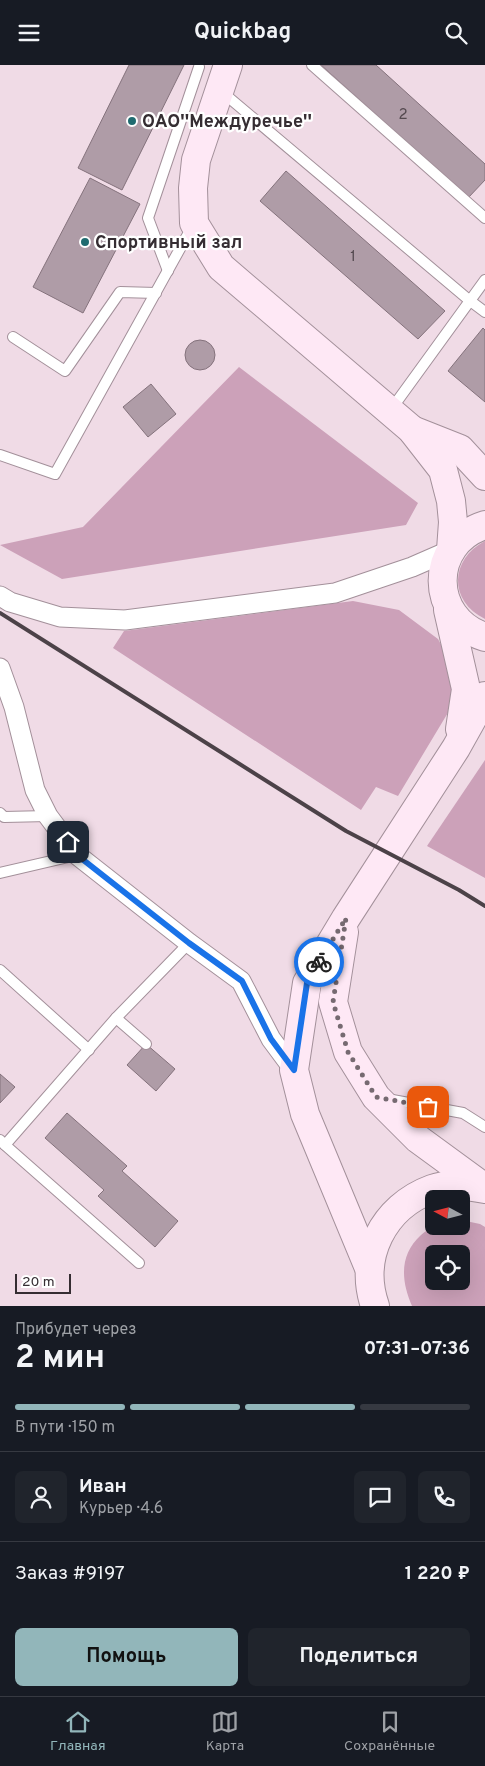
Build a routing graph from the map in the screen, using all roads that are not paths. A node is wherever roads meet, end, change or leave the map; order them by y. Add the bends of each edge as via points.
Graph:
1 (312, 65) edge
2 (199, 67) dead end
3 (223, 77) edge
4 (485, 218) edge
5 (194, 223) junction
6 (168, 271) junction
7 (485, 280) edge
8 (156, 293) junction
9 (469, 300) junction
10 (485, 312) edge
11 (12, 337) dead end
12 (390, 411) junction
13 (411, 429) junction
14 (0, 455) edge
15 (485, 476) edge
16 (485, 525) edge
17 (451, 550) junction
18 (0, 596) edge
19 (446, 602) junction
20 (485, 637) edge
21 (0, 668) edge
22 (485, 696) edge
23 (456, 748) junction
24 (0, 813) edge
25 (48, 815) junction
26 (77, 855) junction
27 (0, 873) edge
28 (346, 918) junction
29 (189, 943) junction
30 (0, 970) edge
31 (116, 1018) junction
32 (146, 1044) dead end
33 (89, 1050) junction
34 (294, 1070) junction
35 (376, 1097) junction
36 (485, 1127) edge
37 (3, 1143) edge
38 (485, 1189) edge
39 (139, 1263) dead end
40 (369, 1268) junction
41 (375, 1306) edge

1 - 4 lane
2 - 6 lane via 148,218
3 - 5 main road via 196,160
3 - 9 lane
5 - 6 lane
5 - 12 main road via 221,267
6 - 8 lane
7 - 9 lane
8 - 11 lane via 120,292 65,371
8 - 14 lane via 55,474
9 - 10 lane
9 - 12 lane
12 - 13 main road
13 - 15 main road via 460,449
13 - 17 main road via 443,471 451,501
16 - 17 main road via 462,537
17 - 18 street via 335,593 125,619 60,617
17 - 19 main road via 442,575
19 - 20 main road via 468,629
19 - 23 main road via 466,689
21 - 25 street via 14,707 34,789
22 - 23 main road
23 - 28 main road
24 - 25 lane via 4,817
25 - 26 street
26 - 27 lane
26 - 29 street
28 - 34 main road via 307,983
28 - 35 main road via 333,1002 348,1052
29 - 31 lane
29 - 34 street via 242,981 271,1039
30 - 33 lane
31 - 32 lane
31 - 33 lane
33 - 37 lane
34 - 40 main road via 305,1114
35 - 36 lane via 463,1113
35 - 38 main road via 418,1139
37 - 39 lane
38 - 40 main road via 460,1185 433,1189 409,1200 389,1219 375,1242
40 - 41 main road via 370,1292

